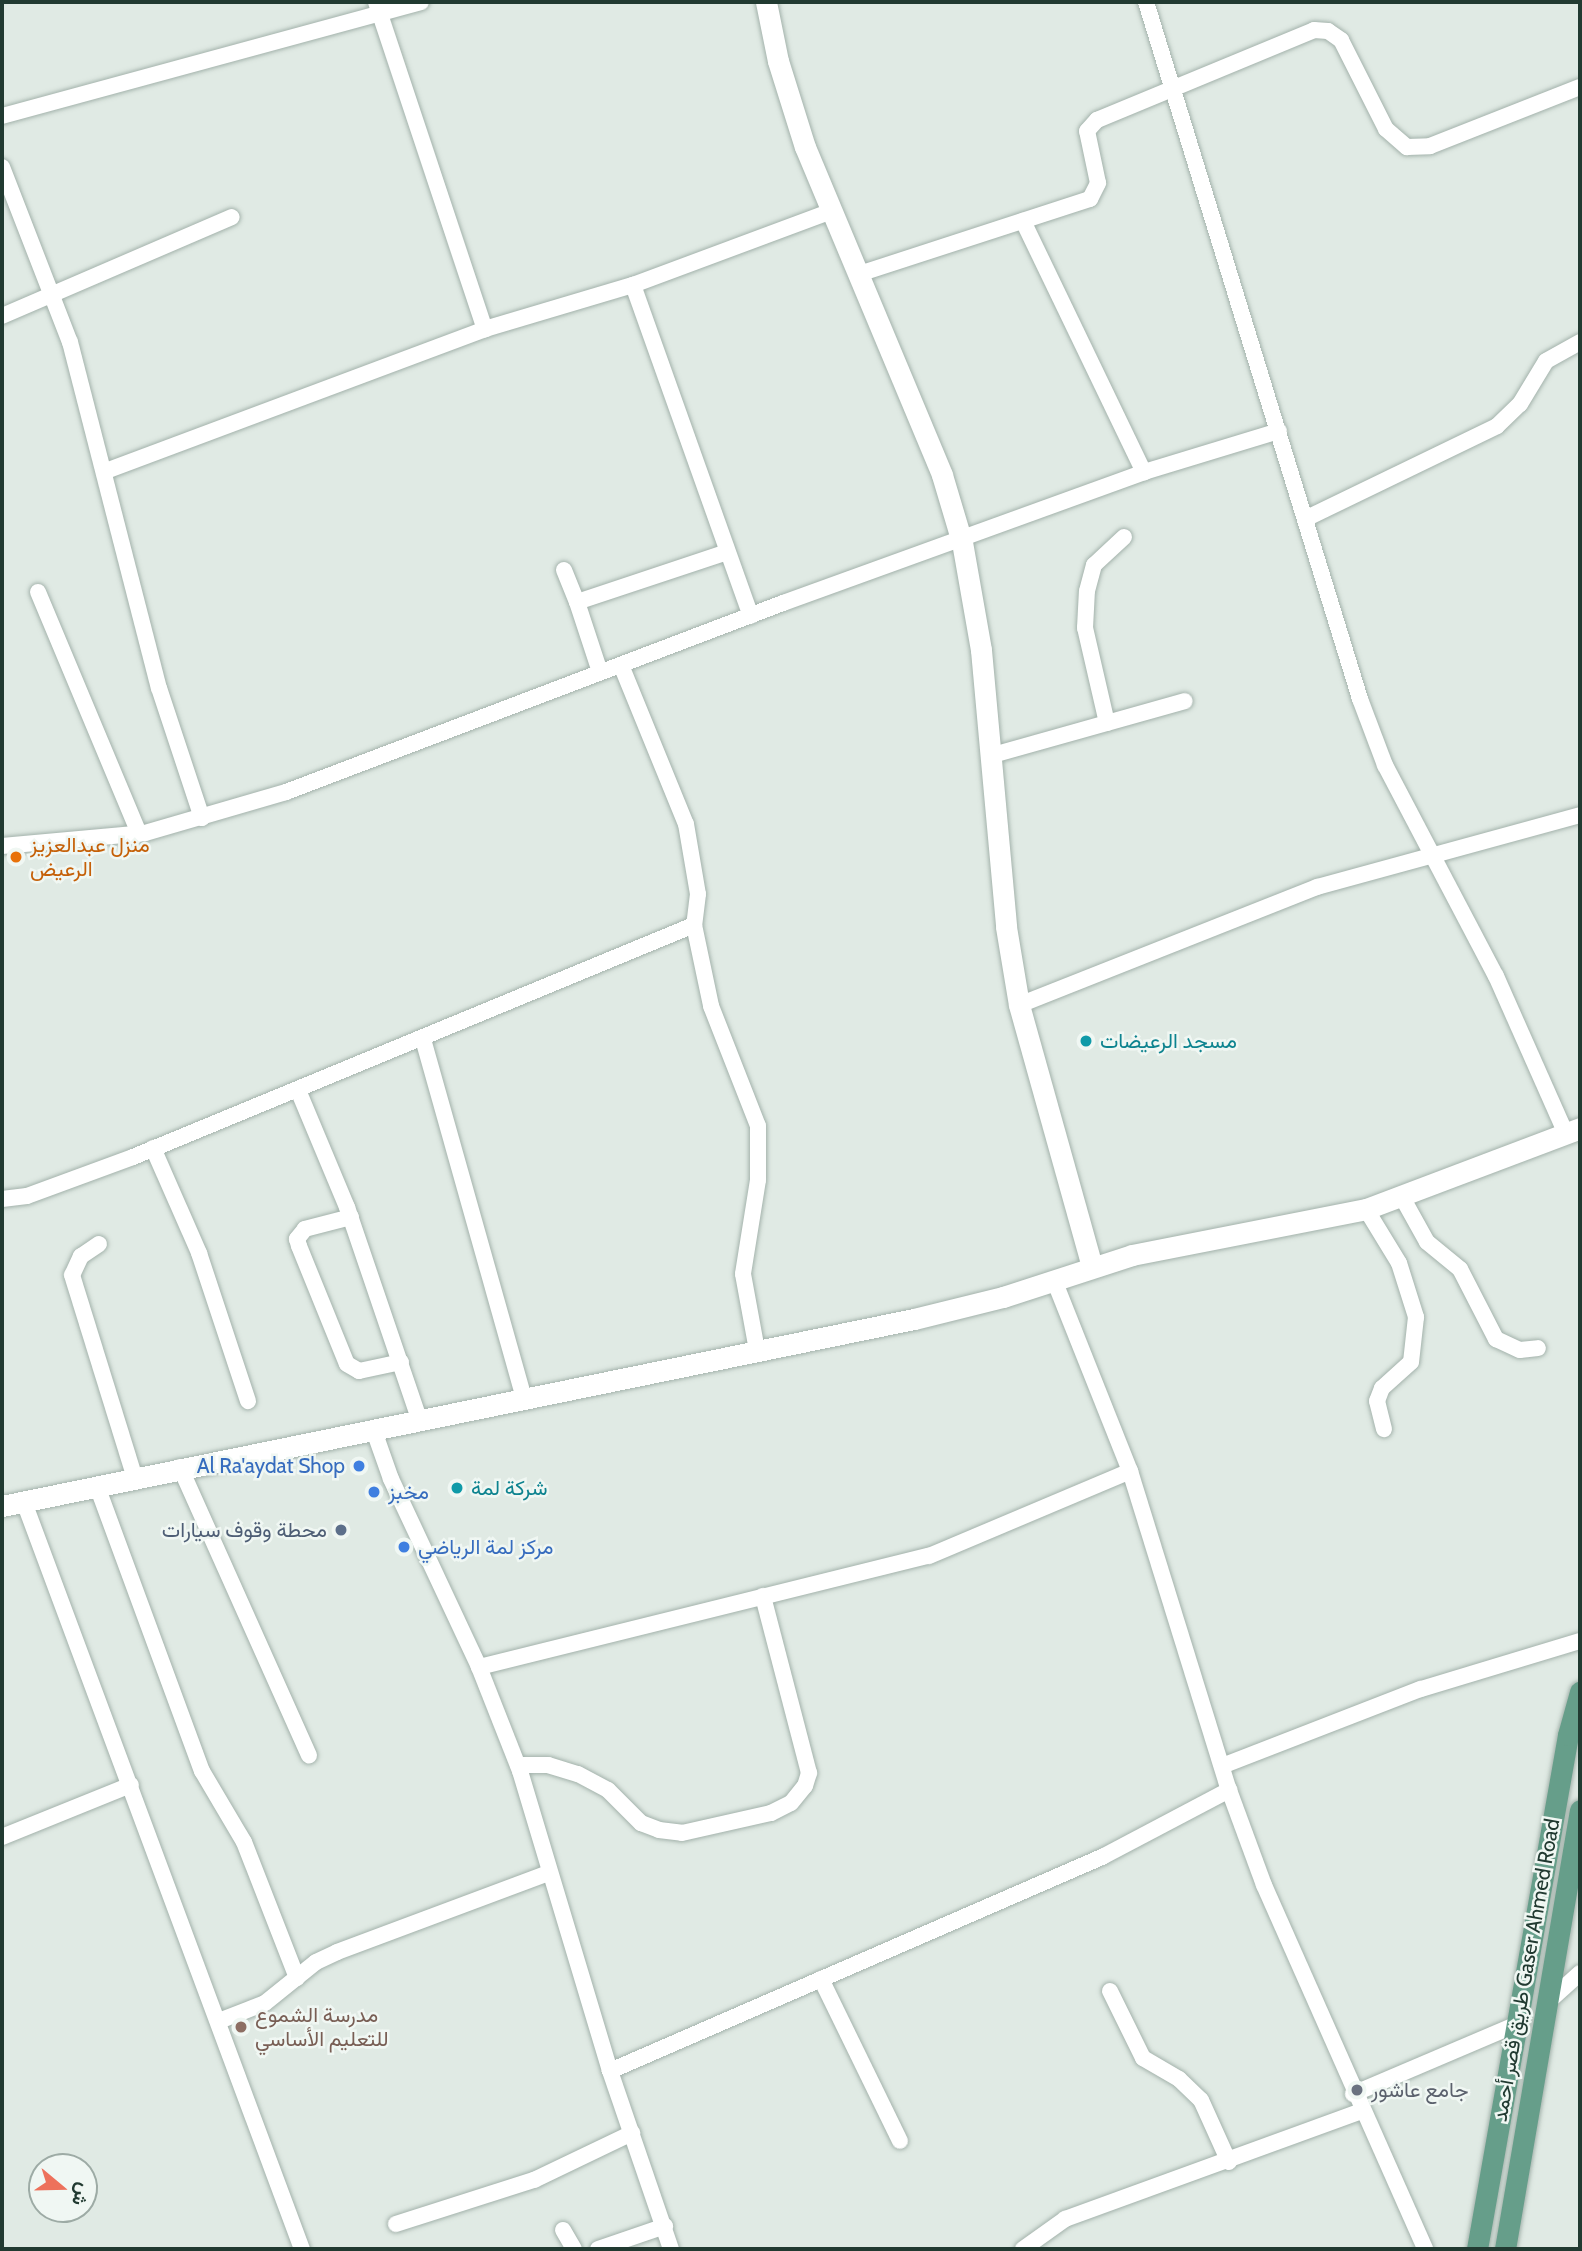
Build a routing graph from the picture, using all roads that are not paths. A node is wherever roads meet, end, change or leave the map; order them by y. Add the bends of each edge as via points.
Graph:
1 (421, 2) edge
2 (766, 2) edge
3 (1146, 2) edge
4 (378, 8) edge
5 (1172, 87) junction
6 (1580, 88) edge
7 (2, 116) edge
8 (2, 167) edge
9 (829, 212) junction
10 (232, 217) dead end
11 (1023, 221) junction
12 (859, 274) junction
13 (633, 285) junction
14 (54, 295) junction
15 (2, 316) edge
16 (485, 329) junction
17 (1580, 342) edge
18 (1279, 430) junction
19 (106, 471) junction
20 (1144, 472) junction
21 (1305, 519) junction
22 (1124, 537) dead end
23 (962, 542) junction
24 (727, 552) junction
25 (564, 570) dead end
26 (38, 592) dead end
27 (577, 602) junction
28 (751, 616) junction
29 (621, 665) junction
30 (600, 672) junction
31 (1185, 701) dead end
32 (1107, 723) junction
33 (993, 755) junction
34 (1580, 815) edge
35 (202, 818) junction
36 (139, 834) junction
37 (2, 846) edge
38 (1428, 853) junction
39 (695, 925) junction
40 (1019, 1006) junction
41 (423, 1039) junction
42 (298, 1090) junction
43 (1573, 1131) edge
44 (153, 1148) junction
45 (1402, 1197) junction
46 (2, 1199) edge
47 (1366, 1209) junction
48 (351, 1217) junction
49 (99, 1244) dead end
50 (1092, 1267) junction
51 (1054, 1280) junction
52 (1538, 1348) dead end
53 (757, 1350) junction
54 (401, 1362) junction
55 (524, 1398) junction
56 (248, 1401) dead end
57 (419, 1419) junction
58 (373, 1428) junction
59 (1384, 1429) dead end
60 (180, 1467) junction
61 (1130, 1471) junction
62 (135, 1478) junction
63 (97, 1486) junction
64 (24, 1502) junction
65 (2, 1506) edge
66 (763, 1596) junction
67 (1580, 1641) edge
68 (479, 1667) junction
69 (1580, 1692) edge
70 (309, 1755) dead end
71 (518, 1765) junction
72 (1222, 1766) junction
73 (131, 1785) junction
74 (1229, 1790) junction
75 (1580, 1810) edge
76 (2, 1837) edge
77 (548, 1873) junction
78 (1580, 1973) edge
79 (298, 1978) junction
80 (821, 1979) junction
81 (1110, 1991) dead end
82 (1548, 2002) junction
83 (219, 2021) junction
84 (1517, 2024) junction
85 (610, 2071) junction
86 (1353, 2094) junction
87 (1361, 2111) junction
88 (632, 2133) junction
89 (900, 2141) dead end
90 (1229, 2161) junction
91 (396, 2224) dead end
92 (665, 2226) junction
93 (563, 2230) dead end
94 (302, 2249) edge
95 (575, 2249) edge
96 (598, 2249) edge
97 (671, 2249) edge
98 (1023, 2249) edge
99 (1425, 2249) edge
100 (1477, 2249) edge
101 (1505, 2249) edge

1 - 4 street
2 - 9 street via 788,97
3 - 5 street
4 - 7 street
4 - 16 street
5 - 6 street via 1314,30 1328,31 1350,52 1386,129 1398,144 1418,148
5 - 11 street via 1097,120 1087,131 1098,183 1090,199
5 - 18 street
8 - 14 street
9 - 12 street
9 - 13 street
10 - 14 street
11 - 12 street
11 - 20 street
12 - 23 street via 942,475
13 - 16 street
13 - 24 street
14 - 15 street
14 - 19 street
16 - 19 street
17 - 21 street via 1546,361 1520,404 1497,426
18 - 20 street
18 - 21 street
19 - 35 street via 159,688
20 - 23 street
21 - 38 street via 1360,699
22 - 32 street via 1094,565 1087,591 1085,628
23 - 28 street
23 - 33 street
24 - 27 street
24 - 28 street
25 - 27 street
26 - 36 street
27 - 30 street
28 - 29 street
29 - 30 street
29 - 39 street via 686,824 698,894
30 - 35 street via 286,792
31 - 32 street
32 - 33 street
33 - 40 street via 1006,927
34 - 38 street
35 - 36 street
36 - 37 street
38 - 40 street via 1267,905
38 - 43 street
39 - 41 street
39 - 53 street via 711,1006 758,1126 758,1180 743,1274
40 - 50 street
41 - 42 street
41 - 55 street
42 - 44 street
42 - 48 street
43 - 45 street
44 - 46 street via 27,1196
44 - 56 street via 199,1253
45 - 47 street
45 - 52 street via 1427,1242 1460,1269 1496,1339 1520,1350
47 - 50 street
47 - 59 street via 1399,1264 1416,1317 1411,1362 1382,1388 1377,1401
48 - 54 street
48 - 54 street via 305,1229 297,1239 299,1245 347,1363 359,1371
49 - 62 street via 81,1256 72,1275
50 - 51 street
51 - 53 street via 914,1319
51 - 61 street
53 - 55 street
54 - 57 street
55 - 57 street
57 - 58 street
58 - 60 street
58 - 68 street via 391,1479
60 - 62 street
60 - 70 street
61 - 66 street via 929,1556
61 - 72 street
62 - 63 street
63 - 64 street
63 - 79 street via 202,1771 244,1842
64 - 65 street
64 - 73 street
66 - 68 street
66 - 71 street via 808,1773 805,1786 791,1803 771,1813 682,1833 659,1830 641,1823 608,1790 578,1774 548,1765
67 - 72 street via 1421,1689
68 - 71 street
69 - 84 main road, طريق قصر أحمد Gaser Ahmed Road via 1568,1735
71 - 77 street
72 - 74 street
73 - 76 street
73 - 83 street
74 - 80 street via 1102,1857
74 - 86 street
75 - 82 main road, طريق قصر أحمد Gaser Ahmed Road
77 - 79 street via 382,1932 316,1962
77 - 85 street
78 - 82 street
79 - 83 street via 265,2003
80 - 85 street
80 - 89 street
81 - 90 street via 1143,2058 1180,2079 1201,2100
82 - 101 main road, طريق قصر أحمد Gaser Ahmed Road
83 - 94 street
84 - 86 street
84 - 100 main road, طريق قصر أحمد Gaser Ahmed Road
85 - 88 street
86 - 87 street
87 - 90 street
87 - 99 street
88 - 91 street via 534,2180
88 - 92 street
90 - 98 street via 1065,2218
92 - 96 street
92 - 97 street
93 - 95 street

